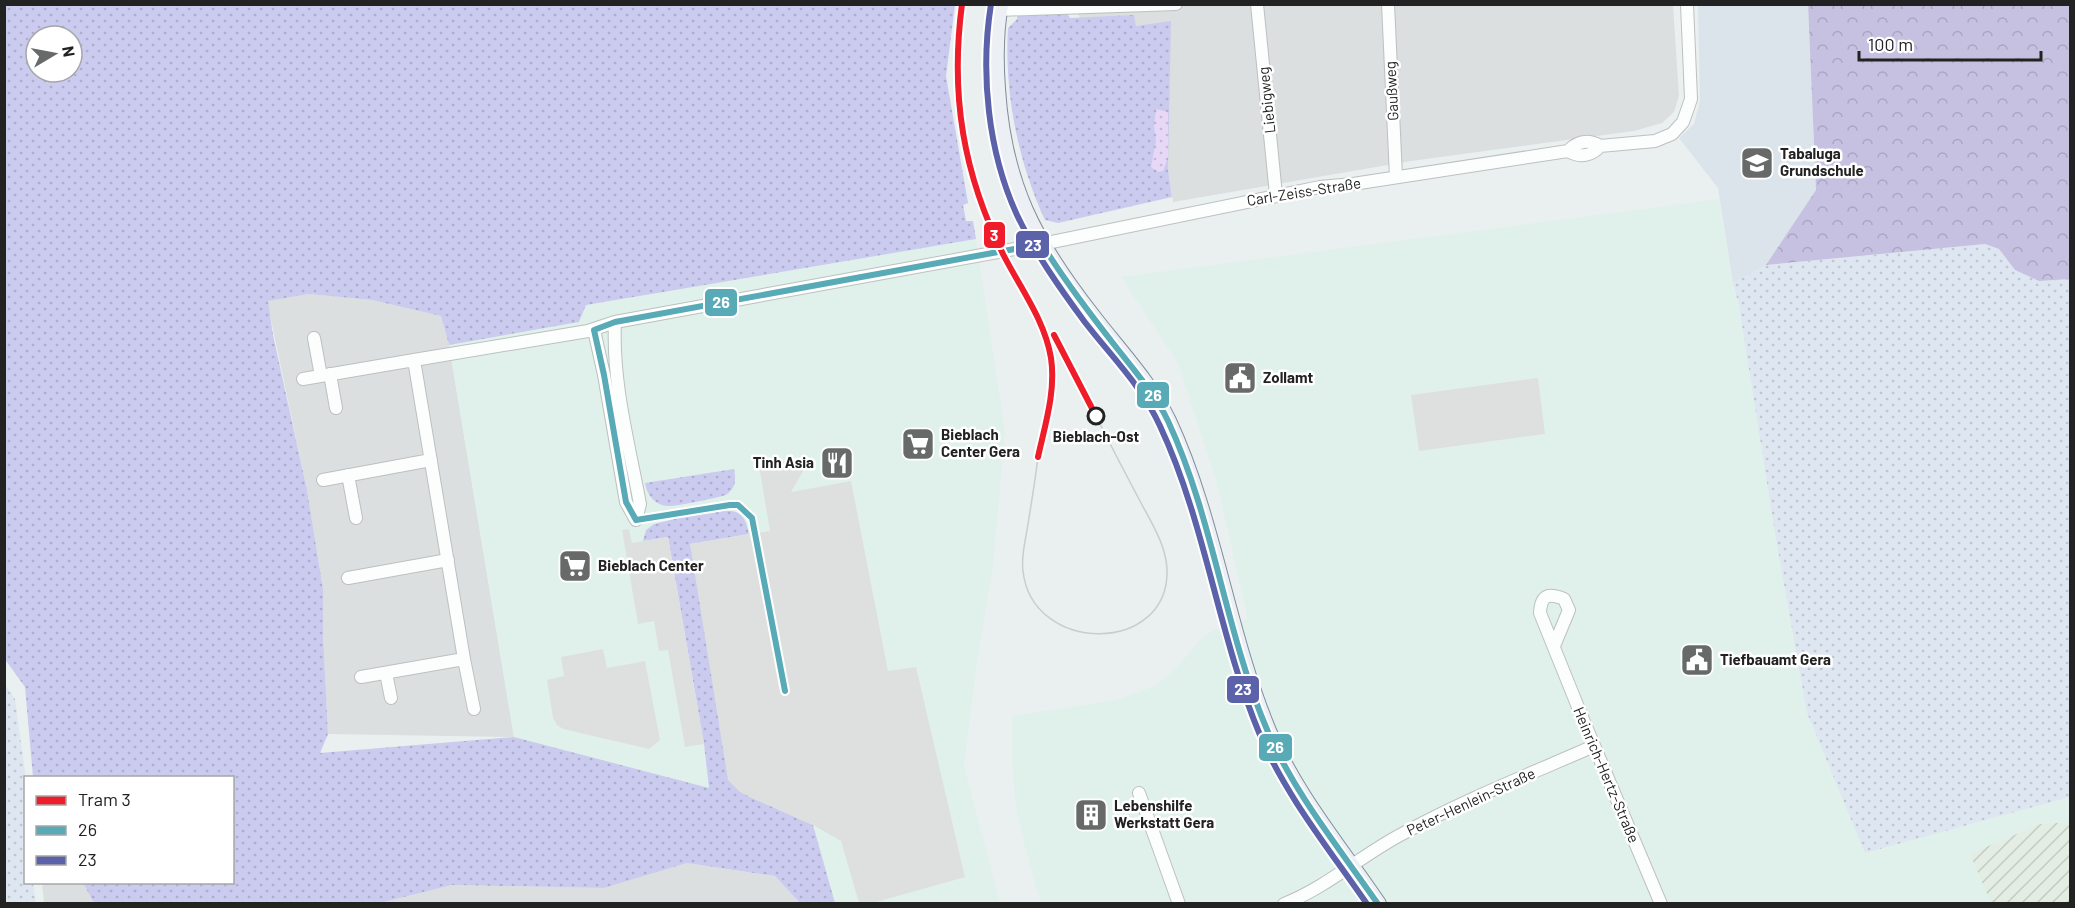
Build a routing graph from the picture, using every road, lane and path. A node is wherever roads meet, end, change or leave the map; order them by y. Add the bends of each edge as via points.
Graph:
1 (1176, 4) edge
2 (1257, 4) edge
3 (1388, 4) edge
4 (1687, 4) edge
5 (1079, 6) edge
6 (1000, 7) edge
7 (1396, 177) junction
8 (1276, 195) junction
9 (1042, 244) junction
10 (615, 322) junction
11 (594, 330) junction
12 (314, 338) dead end
13 (414, 360) junction
14 (325, 375) junction
15 (303, 379) dead end
16 (336, 408) dead end
17 (431, 460) junction
18 (348, 475) junction
19 (323, 480) dead end
20 (356, 518) dead end
21 (448, 560) junction
22 (348, 578) dead end
23 (1554, 646) dead end
24 (465, 659) junction
25 (386, 673) junction
26 (361, 677) dead end
27 (391, 698) dead end
28 (474, 709) dead end
29 (1594, 746) junction
30 (1139, 793) dead end
31 (1351, 864) junction
32 (1179, 903) edge
33 (1284, 903) edge
34 (1378, 903) edge
35 (1661, 903) edge

1 - 5 street
2 - 8 street, Liebigweg
3 - 7 street, Gaußweg
4 - 7 street, Carl-Zeiss-Straße via 1691,99 1683,122 1672,134 1655,141 1600,146 1585,156 1568,151
5 - 6 street
6 - 9 main road via 996,72 1003,141 1019,200
7 - 8 street, Carl-Zeiss-Straße
8 - 9 street, Carl-Zeiss-Straße
9 - 10 street, Carl-Zeiss-Straße
9 - 31 main road via 1062,276 1142,378 1167,419 1184,459 1248,676 1269,733 1295,782
10 - 11 street, Carl-Zeiss-Straße
10 - 11 street via 619,392 640,504 636,520 626,502
11 - 13 street, Carl-Zeiss-Straße
12 - 14 street
13 - 14 street, Carl-Zeiss-Straße
13 - 17 street
14 - 15 street, Carl-Zeiss-Straße
14 - 16 street
17 - 18 street
17 - 21 street
18 - 19 street
18 - 20 street
21 - 22 street
21 - 24 street
23 - 29 street, Heinrich-Hertz-Straße
24 - 25 street
24 - 28 street
25 - 26 street
25 - 27 street
29 - 31 street, Peter-Henlein-Straße via 1443,813
29 - 35 street, Heinrich-Hertz-Straße
30 - 32 street
31 - 33 street, Peter-Henlein-Straße via 1310,892
31 - 34 main road

